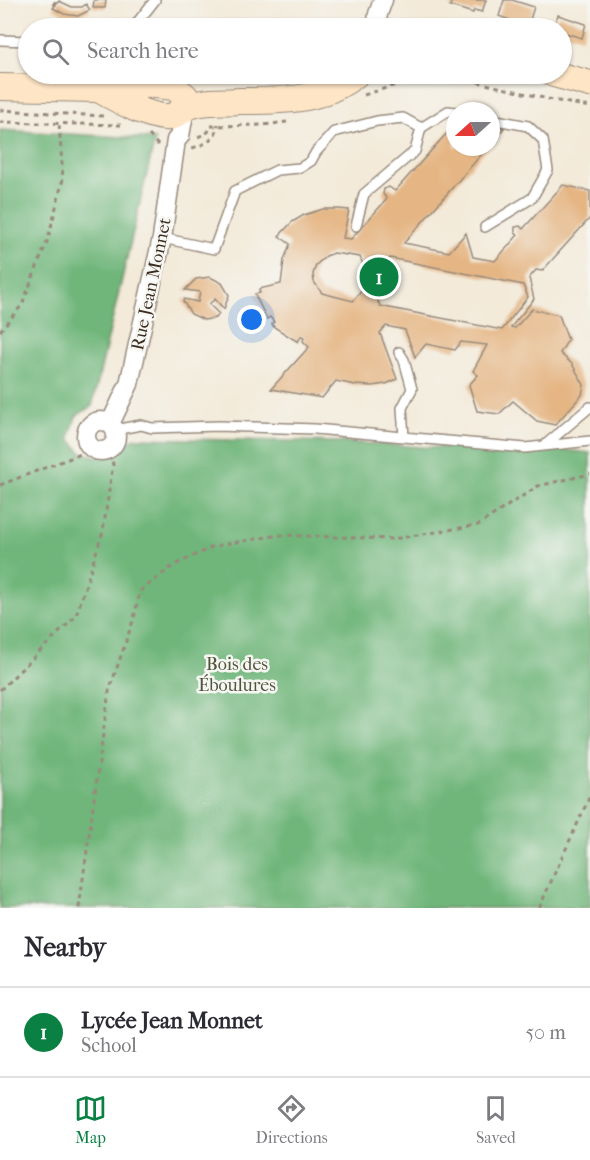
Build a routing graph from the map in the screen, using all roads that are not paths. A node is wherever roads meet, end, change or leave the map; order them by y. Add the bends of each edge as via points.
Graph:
1 (155, 0) edge
2 (383, 0) edge
3 (141, 18) edge
4 (377, 18) edge
5 (0, 40) edge
6 (18, 41) edge
7 (572, 79) edge
8 (107, 84) edge
9 (115, 84) edge
10 (277, 84) edge
11 (590, 84) edge
12 (0, 87) edge
13 (98, 88) junction
14 (171, 93) junction
15 (446, 112) edge
16 (500, 121) edge
17 (146, 122) junction
18 (421, 128) junction
19 (174, 145) junction
20 (356, 226) dead end
21 (485, 228) dead end
22 (162, 238) junction
23 (399, 352) dead end
24 (590, 407) edge
25 (112, 427) junction
26 (404, 437) junction
27 (590, 441) edge
28 (543, 447) junction

1 - 3 lane
2 - 4 street
5 - 6 lane
7 - 11 main road
8 - 13 main road
9 - 14 main road
10 - 14 main road
12 - 13 main road
13 - 17 main road
14 - 17 main road via 175,116
14 - 17 main road via 144,90 140,103
14 - 19 street, Rue Jean Monnet via 180,136
15 - 18 lane
16 - 21 lane via 528,126 543,140 548,170 532,198
17 - 19 street
18 - 20 lane via 415,151 364,194
18 - 22 lane via 403,118 334,132 311,161 300,168 277,170 235,191 214,249
19 - 22 street, Rue Jean Monnet
22 - 25 street, Rue Jean Monnet via 129,384
23 - 26 lane via 412,389 402,408
24 - 28 lane
25 - 25 street, Rue Jean Monnet via 96,422 88,428 87,442 100,449 114,443
25 - 26 lane via 315,429
26 - 28 lane
27 - 28 lane

